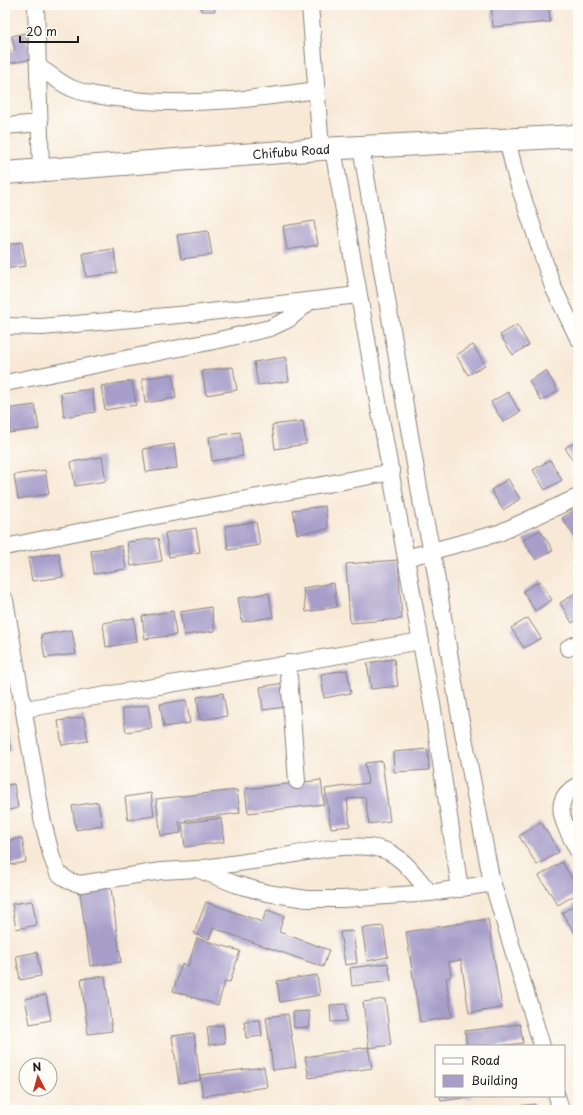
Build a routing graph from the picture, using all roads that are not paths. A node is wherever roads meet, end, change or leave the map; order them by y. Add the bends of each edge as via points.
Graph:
1 (36, 5) edge
2 (310, 5) edge
3 (38, 66) junction
4 (316, 90) junction
5 (40, 123) junction
6 (5, 126) edge
7 (578, 136) edge
8 (507, 140) junction
9 (362, 147) junction
10 (327, 149) junction
11 (41, 171) junction
12 (5, 173) edge
13 (358, 295) junction
14 (309, 302) junction
15 (5, 326) edge
16 (578, 338) edge
17 (5, 383) edge
18 (403, 393) junction
19 (378, 398) junction
20 (392, 472) junction
21 (578, 497) edge
22 (5, 547) edge
23 (432, 551) junction
24 (406, 558) junction
25 (5, 600) edge
26 (421, 641) junction
27 (288, 663) junction
28 (458, 706) junction
29 (25, 709) junction
30 (433, 710) junction
31 (297, 781) dead end
32 (578, 786) edge
33 (578, 851) edge
34 (197, 869) junction
35 (491, 878) junction
36 (460, 889) junction
37 (430, 893) junction
38 (542, 1045) edge
39 (557, 1097) edge
40 (561, 1110) edge

1 - 3 street
2 - 4 street
3 - 4 street via 70,87 98,96 150,102 194,103 255,99
3 - 5 street
4 - 10 street
5 - 6 street
5 - 11 street
7 - 8 main road, Chifubu Road
8 - 9 main road, Chifubu Road
8 - 16 street via 516,177 553,287
9 - 10 main road, Chifubu Road
9 - 18 street
10 - 11 main road, Chifubu Road
10 - 13 street
11 - 12 main road, Chifubu Road
13 - 14 street
13 - 19 street
14 - 15 street via 41,327
14 - 17 street via 289,319 270,328
18 - 19 street
18 - 23 street
19 - 20 street
20 - 22 street
20 - 24 street
21 - 23 street via 499,533
23 - 24 street
23 - 28 street
24 - 26 street
25 - 29 street
26 - 27 street
26 - 30 street
27 - 29 street
27 - 31 street
28 - 30 street
28 - 35 street
29 - 34 street via 42,818 58,873 69,881 80,884 161,871
30 - 36 street
32 - 33 street via 570,789 561,803 562,819
34 - 37 street via 267,893 308,899
34 - 37 street via 317,849 366,847 388,852 408,868
35 - 36 street via 487,884
35 - 38 street
36 - 37 street
39 - 40 street

